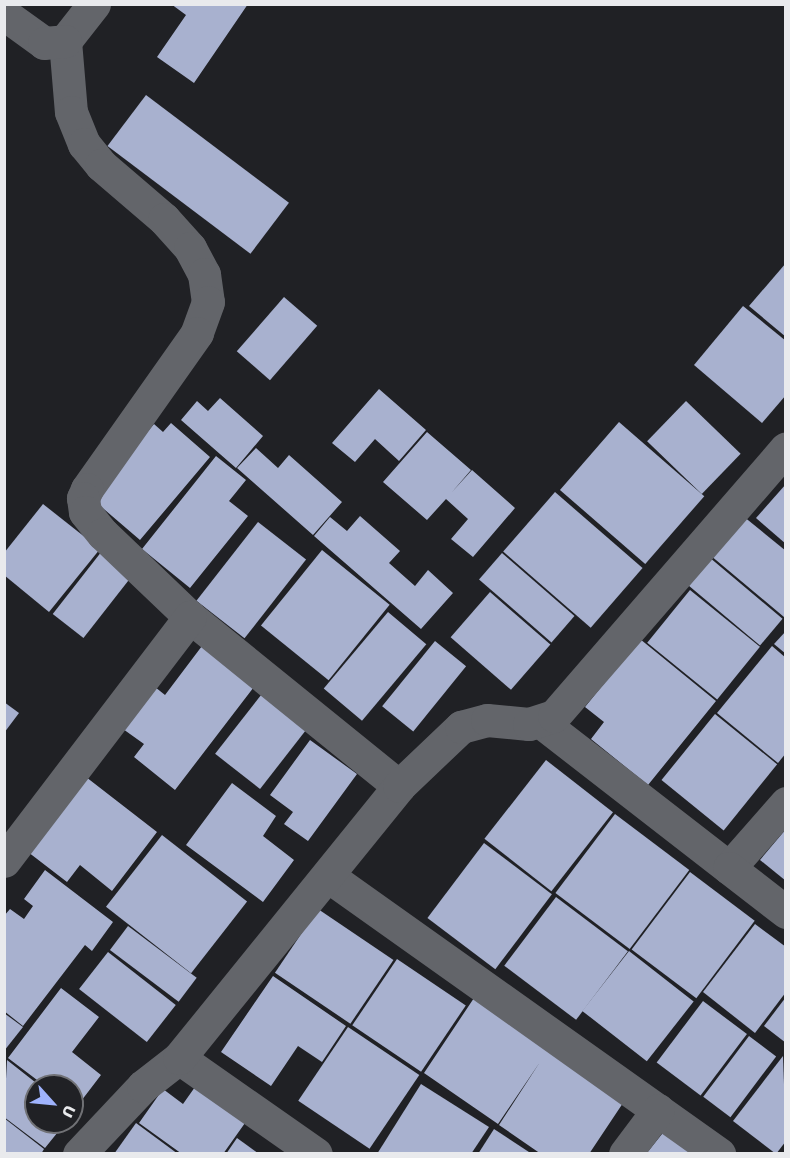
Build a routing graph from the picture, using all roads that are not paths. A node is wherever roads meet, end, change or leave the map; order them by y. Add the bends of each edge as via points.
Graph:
1 (94, 4) edge
2 (4, 14) edge
3 (65, 41) junction
4 (786, 448) edge
5 (190, 617) junction
6 (541, 722) junction
7 (399, 786) junction
8 (786, 803) edge
9 (4, 861) edge
10 (729, 868) junction
11 (328, 876) junction
12 (786, 912) edge
13 (179, 1058) junction
14 (658, 1110) junction
15 (79, 1154) edge
16 (316, 1154) edge
17 (625, 1154) edge
18 (719, 1154) edge

1 - 3 street
2 - 3 street via 44,43
3 - 5 street via 72,112 84,144 101,165 164,219 190,248 204,274 208,302 197,333 83,498 91,521
4 - 6 street via 571,699
5 - 7 street
5 - 9 street
6 - 7 street via 481,721 461,727
6 - 10 street
7 - 11 street
8 - 10 street
10 - 12 street
11 - 13 street
11 - 14 street
13 - 15 street via 143,1086
13 - 16 street
14 - 17 street
14 - 18 street

